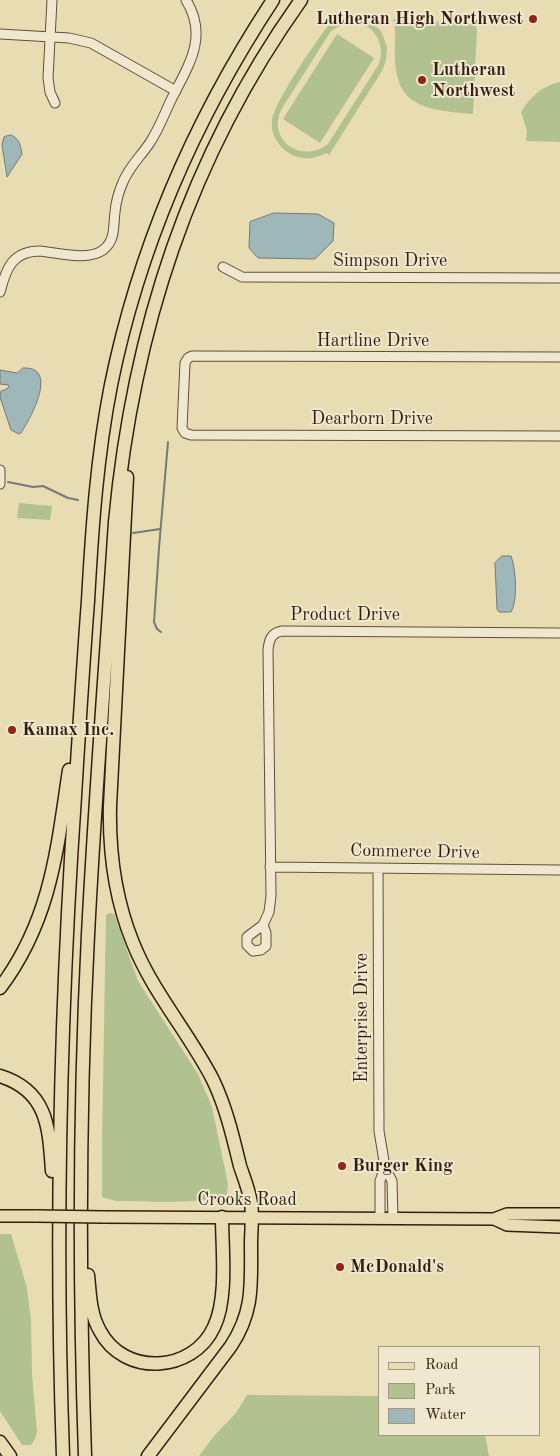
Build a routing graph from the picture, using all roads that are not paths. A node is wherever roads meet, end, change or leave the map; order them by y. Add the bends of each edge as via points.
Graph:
1 (52, 0) edge
2 (186, 0) edge
3 (274, 0) edge
4 (301, 0) edge
5 (0, 34) edge
6 (50, 37) junction
7 (176, 91) junction
8 (55, 103) dead end
9 (223, 267) dead end
10 (560, 278) edge
11 (0, 292) edge
12 (560, 357) edge
13 (135, 383) junction
14 (185, 433) joint
15 (560, 436) edge
16 (0, 470) edge
17 (0, 484) edge
18 (560, 633) edge
19 (82, 678) junction
20 (270, 866) junction
21 (378, 868) junction
22 (560, 870) edge
23 (263, 925) dead end
24 (0, 988) edge
25 (0, 1076) edge
26 (384, 1167) junction
27 (81, 1200) junction
28 (560, 1214) edge
29 (0, 1216) edge
30 (222, 1217) junction
31 (251, 1217) junction
32 (380, 1218) junction
33 (392, 1218) junction
34 (494, 1220) junction
35 (560, 1227) edge
36 (58, 1242) junction
37 (0, 1442) edge
38 (10, 1456) edge
39 (63, 1456) edge
40 (85, 1456) edge
41 (148, 1456) edge

1 - 6 street
2 - 7 street via 195,21 196,41 192,58
3 - 19 highway via 228,74 190,146 159,222 130,308 112,381 98,472
4 - 13 highway via 239,99 196,186 162,278
5 - 6 street
6 - 7 street via 91,43
6 - 8 street via 48,83
7 - 11 street via 152,139 123,180 116,205 113,237 106,248 87,256 40,251 26,253 8,266
9 - 10 street, Simpson Drive via 242,277
12 - 14 street, Hartline Drive via 192,356 185,363 182,428
13 - 27 highway via 118,486 95,808
13 - 31 highway via 110,798 113,871 123,916 139,957 219,1094 249,1195
14 - 15 street, Dearborn Drive
16 - 17 street
18 - 20 street, Product Drive via 276,632 270,638 268,650
19 - 24 highway via 50,886 27,945
19 - 36 highway via 64,977
20 - 21 street, Commerce Drive
20 - 23 street via 269,912
21 - 22 street, Commerce Drive
21 - 26 street, Enterprise Drive via 379,1110
25 - 36 highway via 30,1093 46,1120
26 - 32 street, Enterprise Drive via 380,1181
26 - 33 street, Enterprise Drive via 392,1181
27 - 30 highway via 91,1306 96,1323 103,1337 120,1353 149,1364 166,1364 189,1355 201,1346 214,1327 222,1293
27 - 40 highway
28 - 34 main road, Crooks Road via 507,1214
29 - 30 main road, Crooks Road, bridge
30 - 31 main road, Crooks Road
31 - 32 main road, Crooks Road
31 - 41 highway via 251,1293 242,1327
32 - 33 main road, Crooks Road
33 - 34 main road, Crooks Road
34 - 35 main road, Crooks Road via 507,1225
36 - 39 highway
37 - 38 highway

